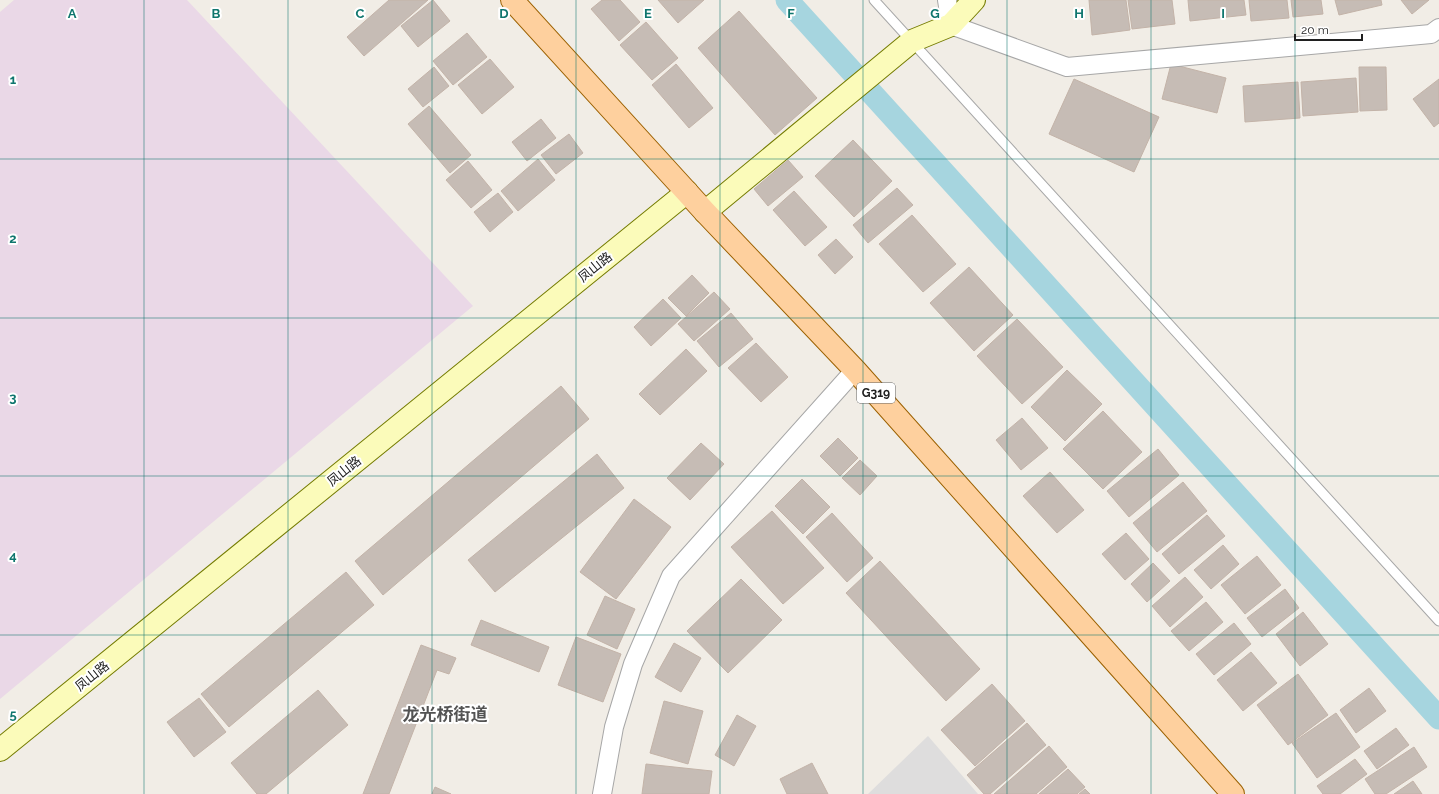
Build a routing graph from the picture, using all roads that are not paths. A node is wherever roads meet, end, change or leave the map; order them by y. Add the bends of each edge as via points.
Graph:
1 (512, 0) edge
2 (874, 0) edge
3 (947, 0) edge
4 (974, 0) edge
5 (951, 25) junction
6 (1439, 28) edge
7 (912, 41) junction
8 (687, 192) junction
9 (705, 212) junction
10 (855, 370) junction
11 (1439, 621) edge
12 (0, 750) edge
13 (602, 794) edge
14 (1233, 794) edge

1 - 8 main road, G319
2 - 7 lane
3 - 5 street
4 - 5 street
5 - 6 street via 1067,68 1431,34
5 - 7 street
7 - 9 street
7 - 11 lane
8 - 9 main road, G319
8 - 12 street, 凤山路
9 - 10 main road, G319
10 - 13 street via 671,576 633,664 614,727
10 - 14 main road, G319

